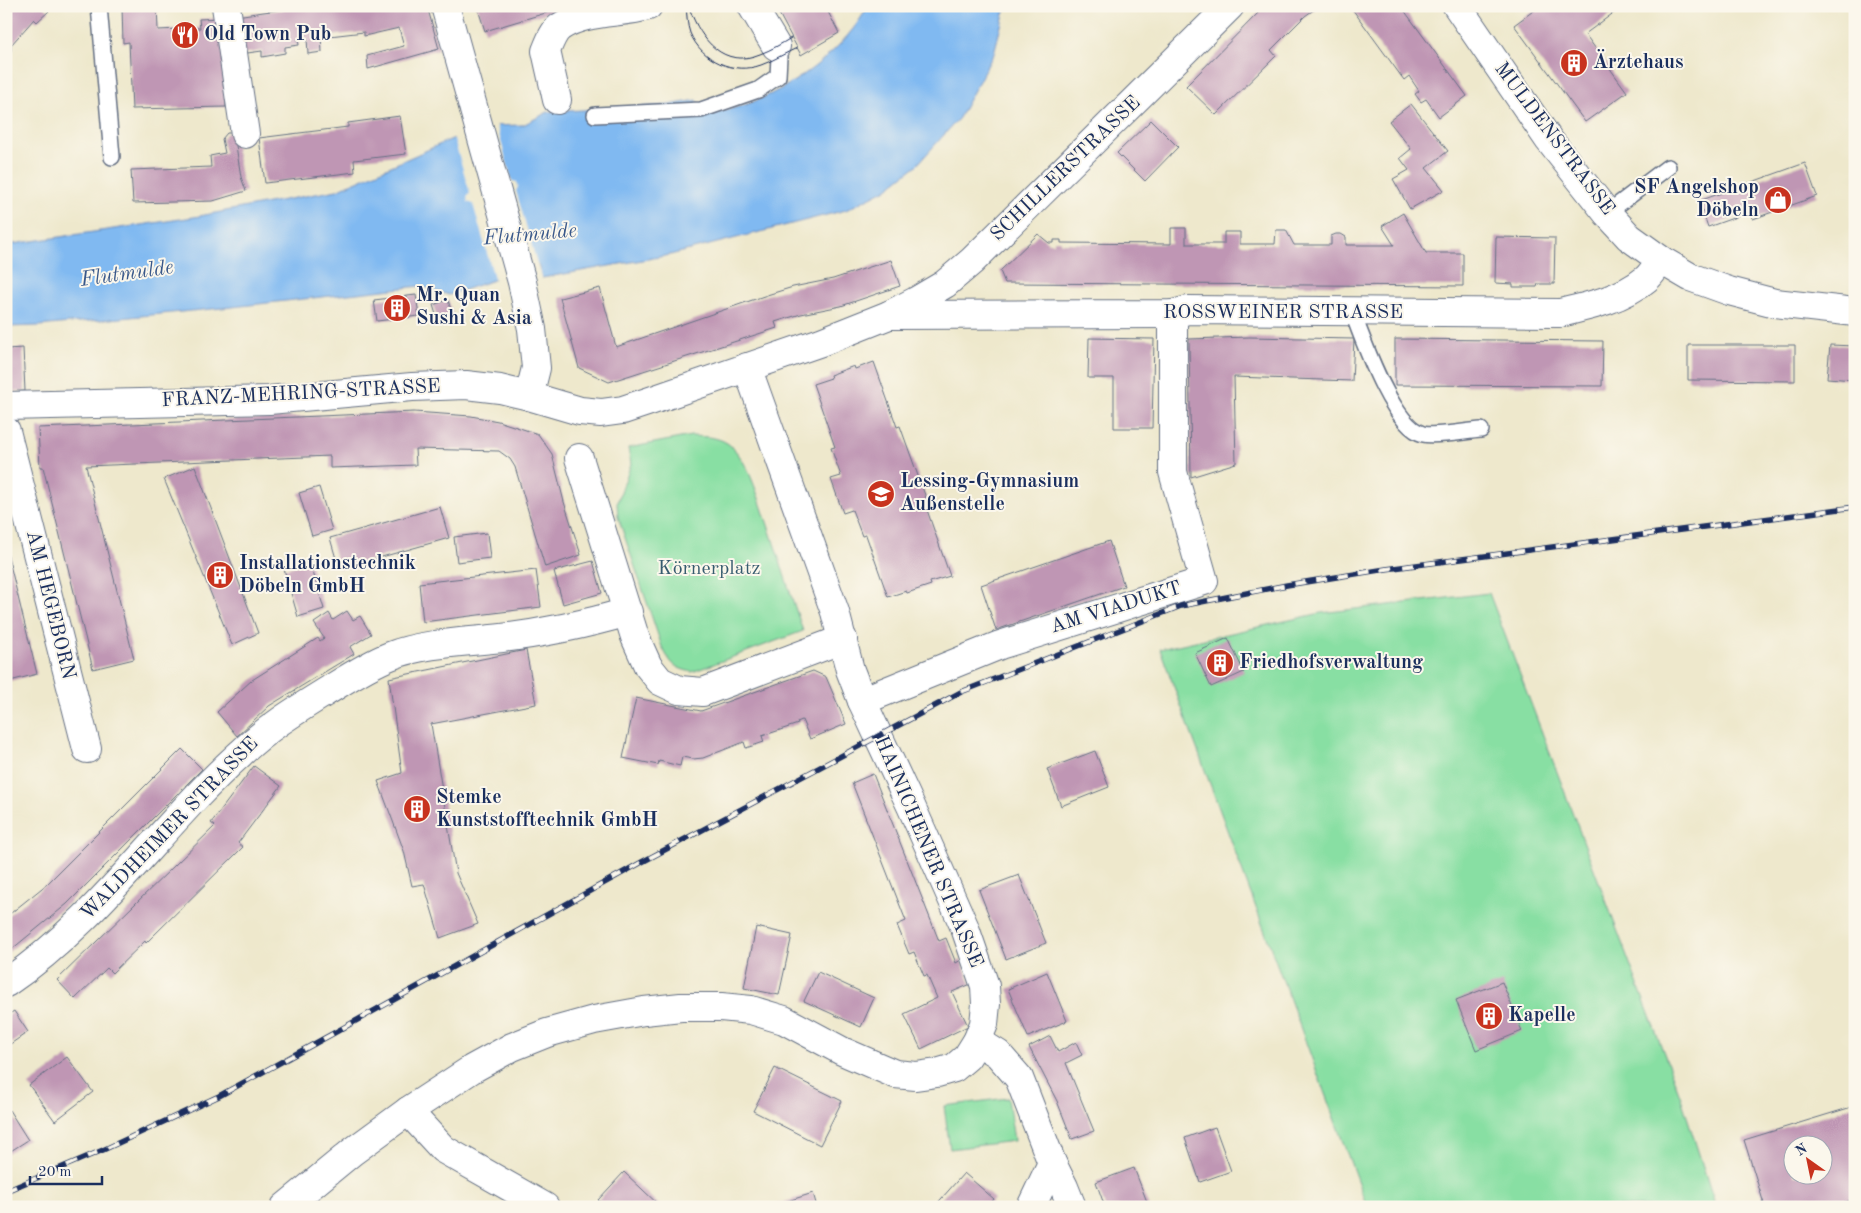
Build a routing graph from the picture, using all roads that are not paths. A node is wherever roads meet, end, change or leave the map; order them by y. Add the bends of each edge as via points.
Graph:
1 (99, 6) edge
2 (226, 6) edge
3 (445, 6) edge
4 (648, 6) edge
5 (752, 6) edge
6 (1230, 6) edge
7 (1457, 6) edge
8 (776, 46) joint
9 (557, 100) dead end
10 (595, 116) dead end
11 (245, 134) dead end
12 (112, 157) dead end
13 (1668, 167) dead end
14 (1607, 214) junction
15 (1661, 260) junction
16 (1352, 312) junction
17 (1855, 312) edge
18 (1173, 314) junction
19 (889, 315) junction
20 (748, 367) junction
21 (530, 396) junction
22 (6, 406) edge
23 (1480, 430) dead end
24 (6, 431) edge
25 (579, 458) dead end
26 (628, 612) junction
27 (843, 639) junction
28 (862, 702) junction
29 (86, 750) dead end
30 (6, 982) edge
31 (977, 1041) junction
32 (408, 1111) junction
33 (1052, 1163) junction
34 (285, 1207) edge
35 (545, 1207) edge
36 (1031, 1207) edge
37 (1072, 1207) edge

1 - 12 lane
2 - 11 street
3 - 21 street via 522,282 536,368
4 - 9 street via 580,18 558,28 546,51
5 - 8 street
6 - 19 street, SCHILLERSTRASSE via 972,261 945,284
7 - 14 street, MULDENSTRASSE via 1549,140
8 - 10 lane via 778,76 758,90 701,110
13 - 14 lane
14 - 15 street, MULDENSTRASSE
15 - 16 street, ROSSWEINER STRASSE via 1648,278 1626,293 1594,305 1560,312
15 - 17 street, MULDENSTRASSE via 1690,278 1729,291 1775,303
16 - 18 street, ROSSWEINER STRASSE via 1188,310
16 - 23 lane via 1386,394 1414,431 1425,434
18 - 19 street, ROSSWEINER STRASSE
18 - 28 street, AM VIADUKT via 1173,472 1204,581 1000,645
19 - 20 street
20 - 21 street, FRANZ-MEHRING-STRASSE via 623,410 600,413 580,410
20 - 27 street
21 - 22 street, FRANZ-MEHRING-STRASSE via 466,385 269,400
24 - 29 street, AM HEGEBORN
25 - 26 street
26 - 27 street via 648,666 660,681 679,690 703,692
26 - 30 street, WALDHEIMER STRASSE via 576,626 409,650 350,676 265,731 214,779 92,911 36,961
27 - 28 street, HAINICHENER STRASSE
28 - 31 street, HAINICHENER STRASSE via 965,928 982,978 986,1004 984,1024
31 - 32 street, HAINICHENER STRASSE via 967,1057 954,1068 916,1076 895,1074 842,1051 784,1020 751,1010 681,1007 644,1011 594,1020 512,1047
31 - 33 street via 998,1054 1019,1078
32 - 34 street, HAINICHENER STRASSE
32 - 35 street via 443,1149
33 - 36 street
33 - 37 street

